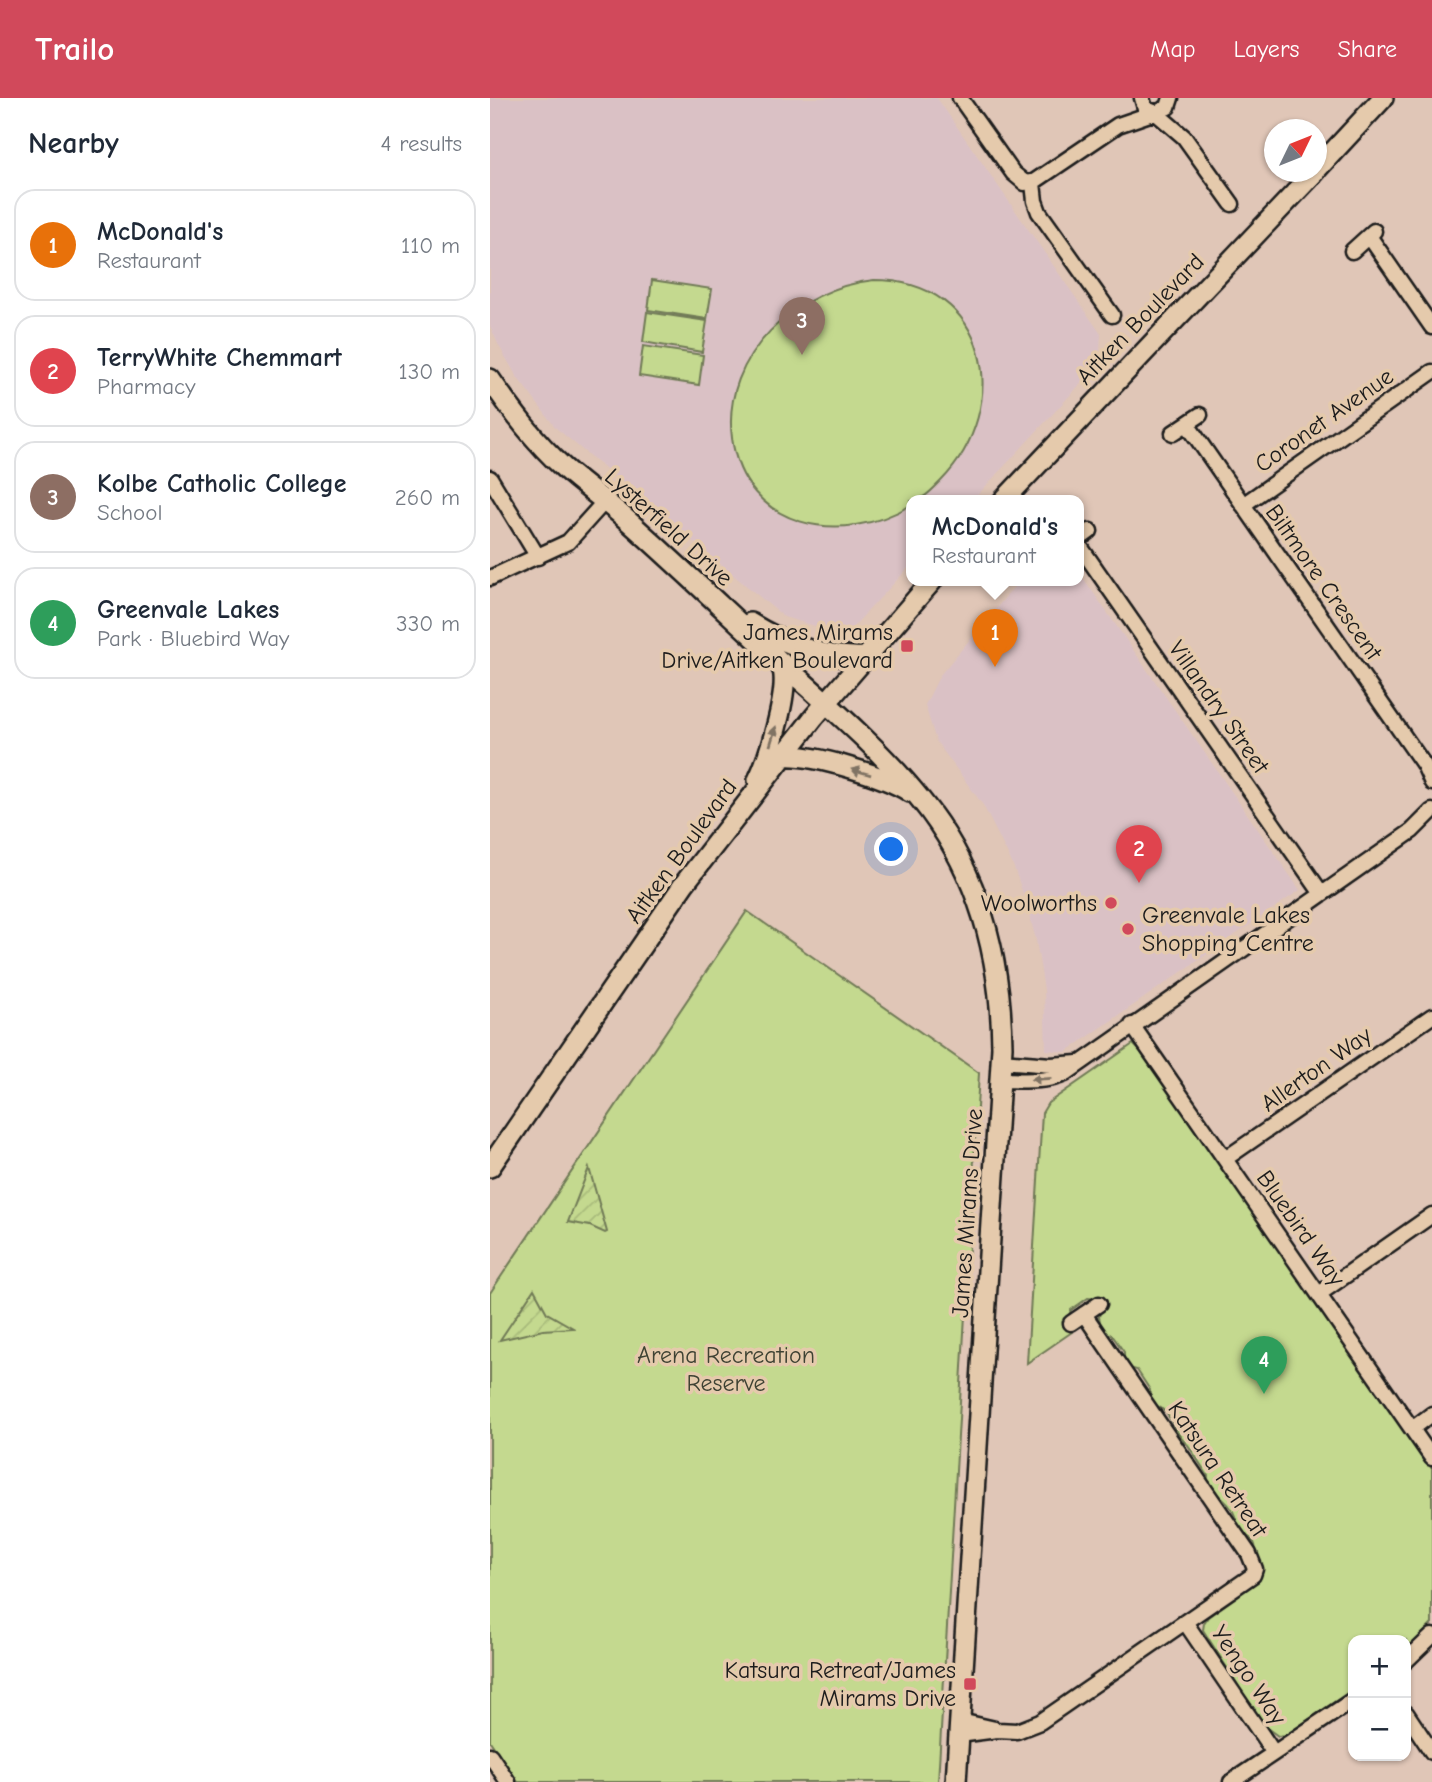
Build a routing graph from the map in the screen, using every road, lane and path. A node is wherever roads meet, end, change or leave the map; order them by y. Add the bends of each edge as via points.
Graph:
1 (961, 98) edge
2 (1141, 98) edge
3 (1383, 98) edge
4 (1171, 100) edge
5 (1155, 113) junction
6 (1118, 125) junction
7 (1184, 138) junction
8 (1327, 159) edge
9 (1306, 182) edge
10 (1033, 183) junction
11 (1232, 204) dead end
12 (1352, 251) dead end
13 (1112, 315) dead end
14 (1432, 327) edge
15 (1432, 372) edge
16 (490, 379) edge
17 (1200, 415) dead end
18 (1187, 424) junction
19 (1173, 433) dead end
20 (490, 478) edge
21 (1009, 495) edge
22 (605, 501) junction
23 (1243, 505) junction
24 (1084, 552) edge
25 (538, 557) junction
26 (490, 578) edge
27 (928, 586) edge
28 (711, 597) junction
29 (773, 654) junction
30 (865, 657) junction
31 (827, 703) junction
32 (784, 756) junction
33 (1428, 769) edge
34 (1432, 783) edge
35 (748, 799) junction
36 (922, 801) junction
37 (1432, 811) edge
38 (1432, 822) edge
39 (1412, 831) junction
40 (1322, 894) junction
41 (1432, 1016) edge
42 (1132, 1025) junction
43 (1000, 1070) junction
44 (1226, 1159) junction
45 (490, 1167) edge
46 (1432, 1215) edge
47 (1319, 1294) junction
48 (1099, 1304) dead end
49 (1084, 1314) junction
50 (1071, 1323) dead end
51 (1432, 1414) edge
52 (1412, 1429) junction
53 (1432, 1458) edge
54 (1185, 1622) junction
55 (1432, 1636) edge
56 (1411, 1656) edge
57 (1348, 1703) edge
58 (1411, 1720) edge
59 (960, 1728) junction
60 (1432, 1752) edge
61 (1274, 1753) junction
62 (490, 1755) edge
63 (508, 1782) edge
64 (957, 1782) edge
65 (1231, 1782) edge

1 - 10 street via 1013,173 1019,180
2 - 5 street via 1145,108
2 - 6 street
3 - 8 street, Aitken Boulevard
4 - 5 street via 1165,111
4 - 7 street
5 - 6 street
5 - 7 street
6 - 10 street
7 - 11 street
9 - 21 street, Aitken Boulevard
10 - 13 street via 1039,212
12 - 14 street via 1372,233
15 - 23 street, Coronet Avenue
16 - 22 street, Lysterfield Drive via 534,438
17 - 18 street
18 - 19 street
18 - 23 street, Biltmore Crescent
20 - 25 street
22 - 25 street via 568,542
22 - 28 street, Lysterfield Drive
23 - 33 street, Biltmore Crescent
24 - 40 street, Villandry Street
25 - 26 street
27 - 30 street, Aitken Boulevard
28 - 29 street, Lysterfield Drive
28 - 30 street via 764,632 807,649
29 - 31 street, Lysterfield Drive
35 -> 29 street via 775,728 784,685 783,669
30 - 31 street, Aitken Boulevard
31 - 32 street, Aitken Boulevard
31 - 36 street, James Mirams Drive
32 - 35 street, Aitken Boulevard
36 -> 32 street via 884,779
33 - 34 street, Biltmore Crescent
35 - 45 street, Aitken Boulevard
36 - 43 street, James Mirams Drive via 956,852 987,927 999,995
37 - 39 street
38 - 39 street
39 - 40 street
40 - 42 street
41 - 44 street, Allerton Way
42 - 43 street via 1054,1079
42 - 44 street, Bluebird Way
43 - 59 street, James Mirams Drive
44 - 47 street, Bluebird Way
46 - 47 street
47 - 52 street, Bluebird Way
48 - 49 street
49 - 50 street
49 - 54 street, Katsura Retreat via 1254,1563 1247,1581
51 - 52 street
52 - 53 street, Bluebird Way
54 - 59 street, Katsura Retreat via 1040,1722 1017,1731
54 - 61 street, Yengo Way
55 - 56 street
57 - 61 street
58 - 60 street
59 - 64 street, James Mirams Drive
61 - 65 street
62 - 63 street

